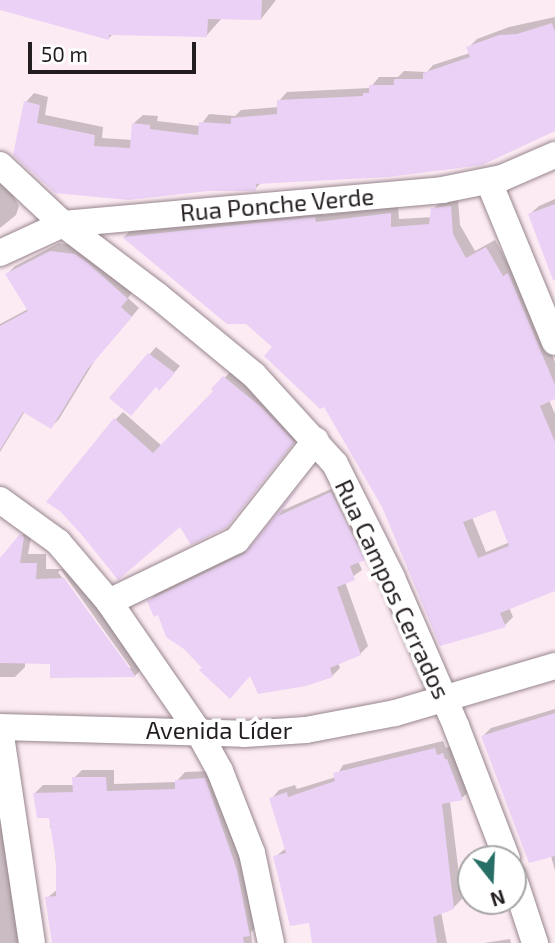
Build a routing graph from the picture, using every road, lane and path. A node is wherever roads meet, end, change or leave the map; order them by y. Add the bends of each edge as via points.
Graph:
1 (555, 155) edge
2 (0, 165) edge
3 (489, 182) junction
4 (63, 224) junction
5 (0, 253) edge
6 (555, 342) edge
7 (316, 440) junction
8 (0, 500) edge
9 (109, 602) junction
10 (555, 666) edge
11 (443, 699) junction
12 (0, 728) edge
13 (198, 731) junction
14 (501, 845) edge
15 (526, 915) edge
16 (32, 943) edge
17 (271, 943) edge
18 (535, 943) edge

1 - 3 street, Rua Ponche Verde
2 - 4 street, Rua Campos Cerrados
3 - 4 street, Rua Ponche Verde
3 - 6 street
4 - 5 street, Rua Ponche Verde
4 - 7 street, Rua Campos Cerrados via 254,375
7 - 9 street via 237,540
7 - 11 street, Rua Campos Cerrados via 352,494
8 - 9 street via 58,542
9 - 13 street
10 - 11 street, Avenida Líder
11 - 13 street, Avenida Líder via 306,730
11 - 14 street, Rua Campos Cerrados
12 - 13 street, Avenida Líder
12 - 16 street
13 - 17 street via 220,771 252,853
15 - 18 street

